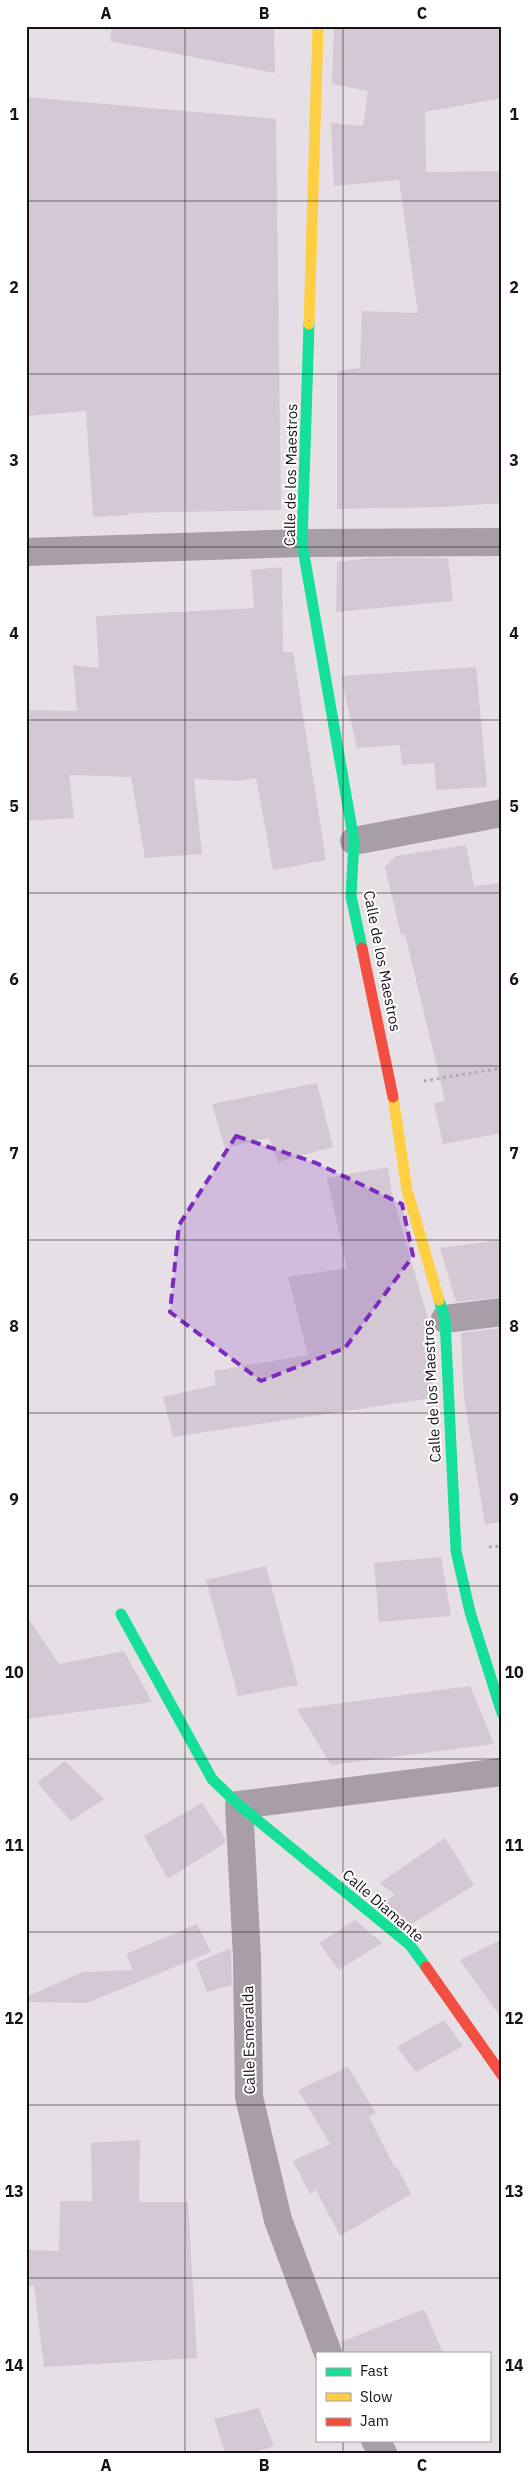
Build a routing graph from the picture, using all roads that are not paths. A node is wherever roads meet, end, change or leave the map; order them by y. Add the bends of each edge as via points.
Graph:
1 (318, 26) edge
2 (502, 542) edge
3 (302, 543) junction
4 (26, 552) edge
5 (502, 813) edge
6 (354, 841) junction
7 (502, 1312) edge
8 (445, 1319) junction
9 (121, 1614) dead end
10 (502, 1713) edge
11 (502, 1772) edge
12 (239, 1805) junction
13 (502, 2075) edge
14 (328, 2352) edge
15 (376, 2442) edge
16 (383, 2453) edge

1 - 3 street, Calle de los Maestros
2 - 3 street
3 - 4 street
3 - 6 street, Calle de los Maestros
5 - 6 street
6 - 8 street, Calle de los Maestros via 352,896 391,1086 407,1190
7 - 8 street
8 - 10 street, Calle de los Maestros via 456,1551 470,1612
9 - 12 street, Calle Diamante via 212,1779
11 - 12 street
12 - 13 street, Calle Diamante via 410,1945
12 - 14 street, Calle Esmeralda via 247,1956 249,2096 278,2220
15 - 16 street

